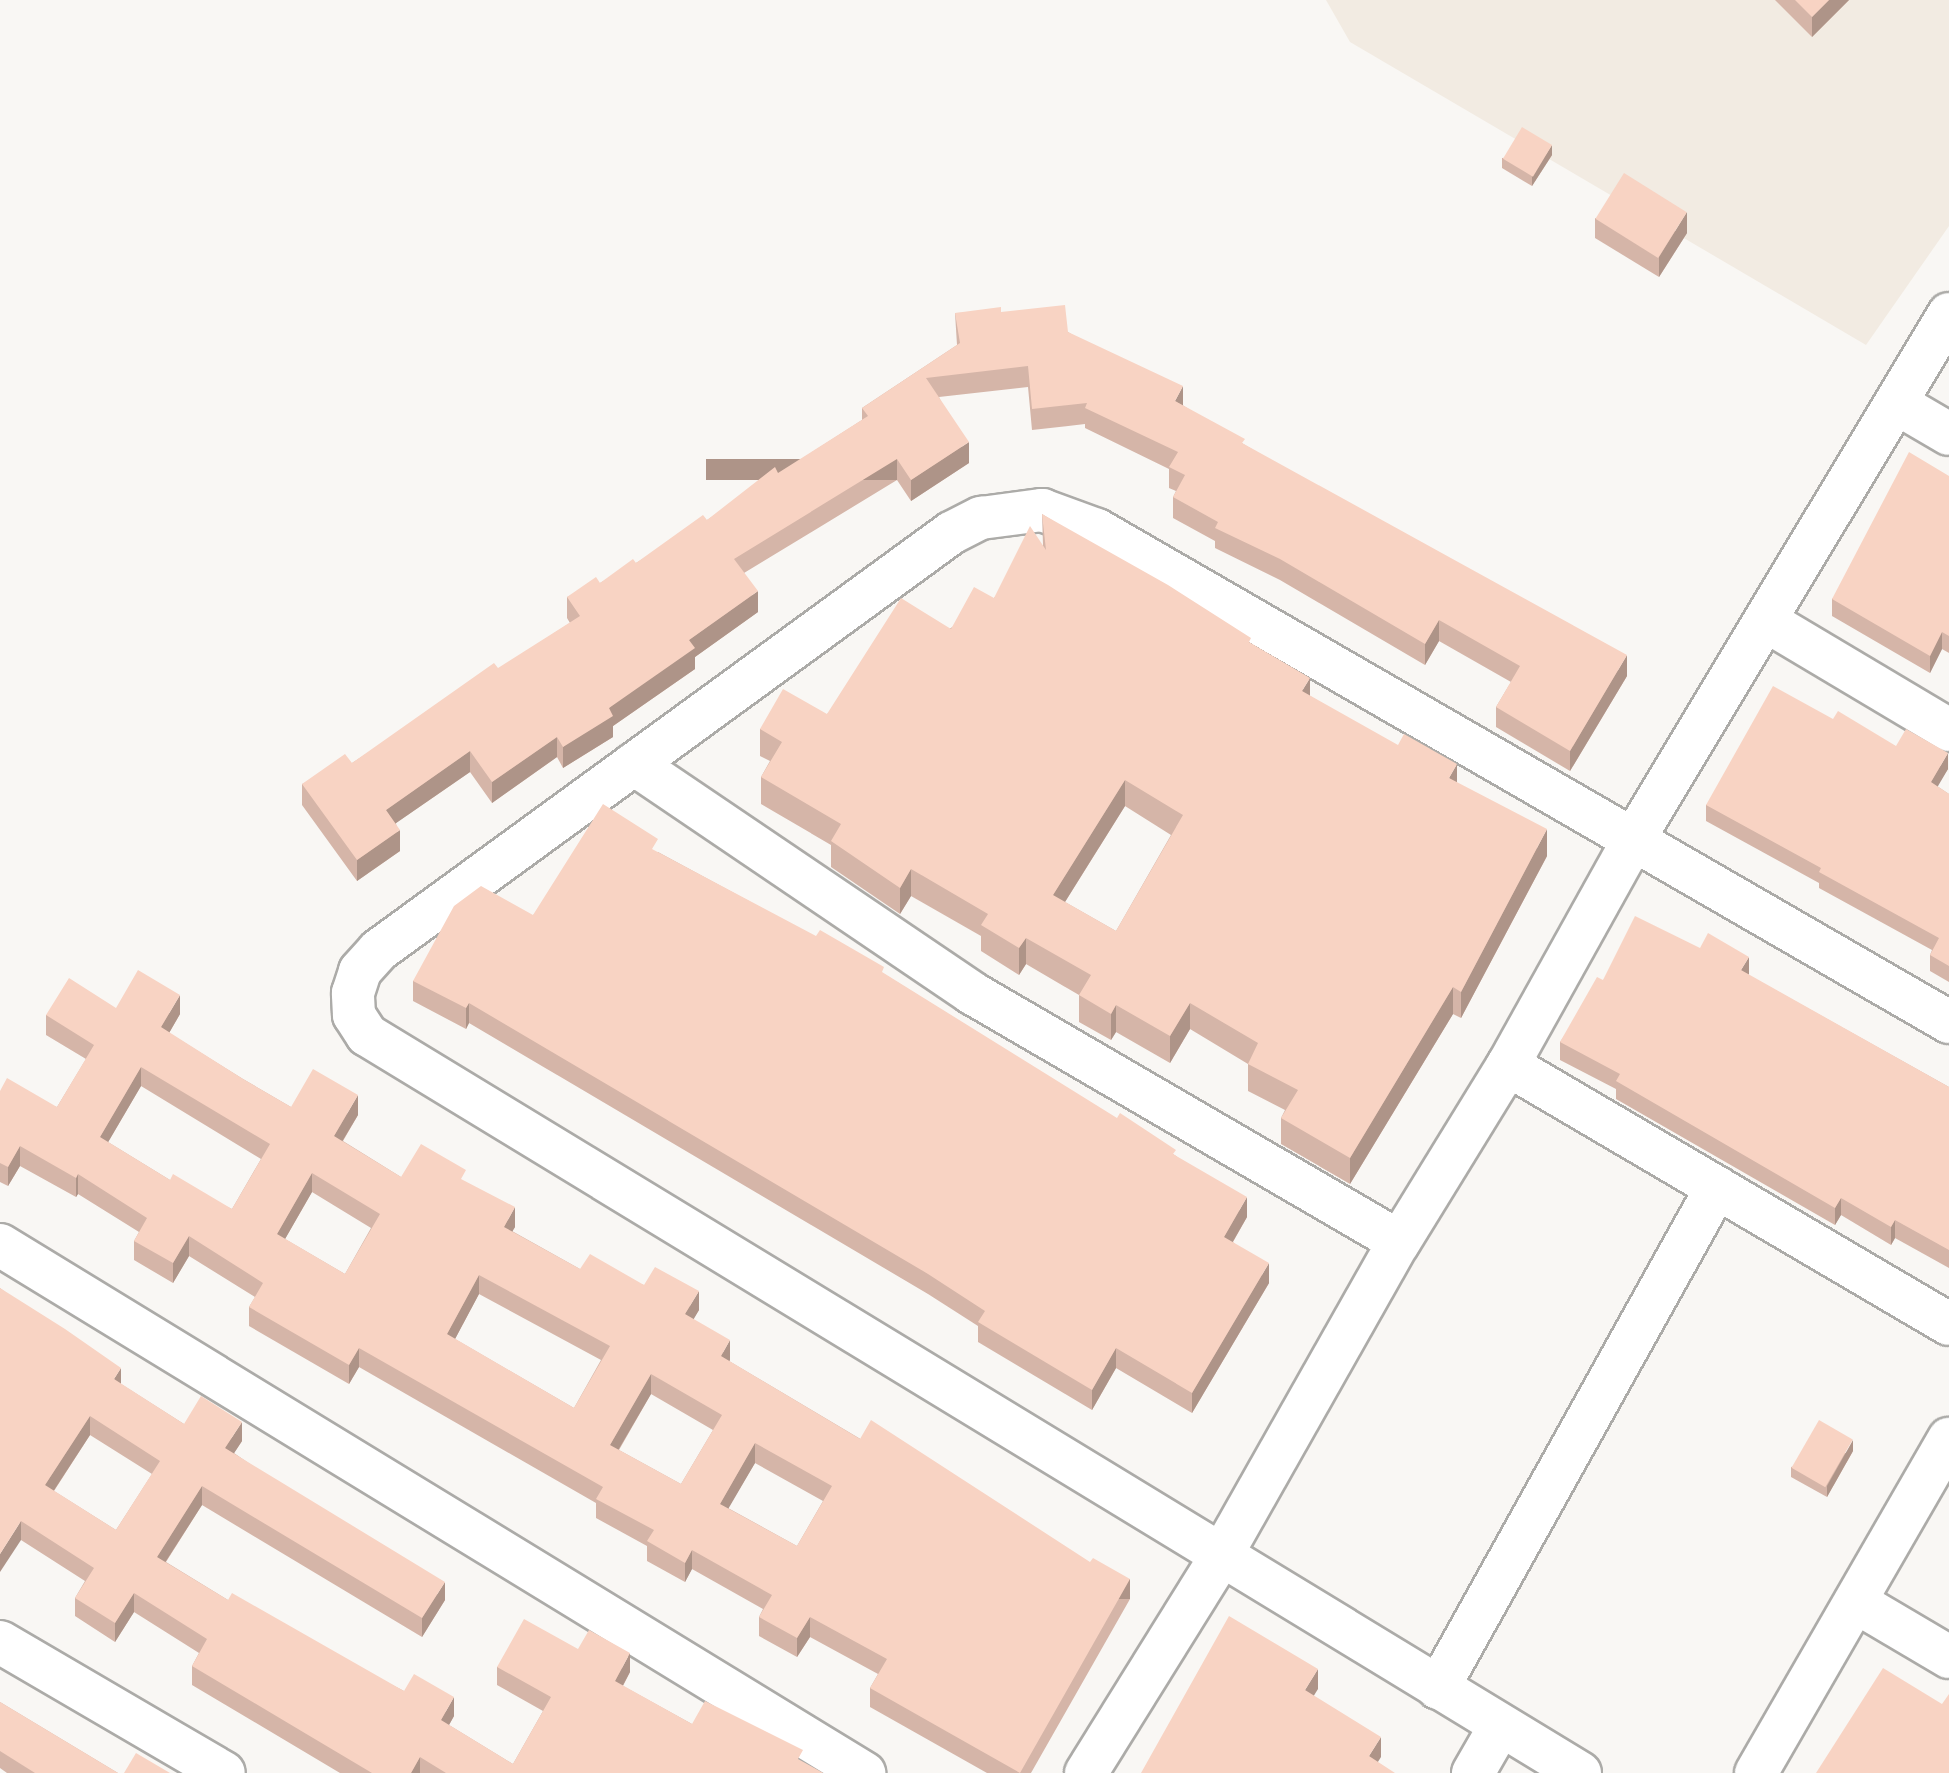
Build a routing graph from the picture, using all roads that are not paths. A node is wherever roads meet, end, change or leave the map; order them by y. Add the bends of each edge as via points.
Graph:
1 (1949, 314) edge
2 (1896, 404) junction
3 (1949, 434) edge
4 (1768, 622) junction
5 (1949, 730) edge
6 (634, 764) junction
7 (1635, 837) junction
8 (1949, 1022) edge
9 (1508, 1065) junction
10 (1717, 1187) junction
11 (1398, 1242) junction
12 (0, 1244) edge
13 (1949, 1324) edge
14 (1949, 1439) edge
15 (1222, 1556) junction
16 (1856, 1602) junction
17 (0, 1642) edge
18 (1949, 1657) edge
19 (1438, 1688) junction
20 (1500, 1726) junction
21 (224, 1773) edge
22 (864, 1773) edge
23 (1086, 1773) edge
24 (1473, 1773) edge
25 (1580, 1773) edge
26 (1756, 1773) edge

1 - 2 street
2 - 3 street
2 - 4 street
4 - 5 street
4 - 7 street
6 - 7 street via 951,533 982,518 1042,510 1097,530
6 - 11 street via 972,993
6 - 15 street via 379,950 360,971 353,992 354,1014 367,1035
7 - 8 street
7 - 9 street
9 - 10 street
9 - 11 street
10 - 13 street
10 - 19 street
11 - 15 street
12 - 22 street
14 - 16 street
15 - 19 street
15 - 23 street
16 - 18 street
16 - 26 street
17 - 21 street
19 - 20 street
20 - 24 street
20 - 25 street

